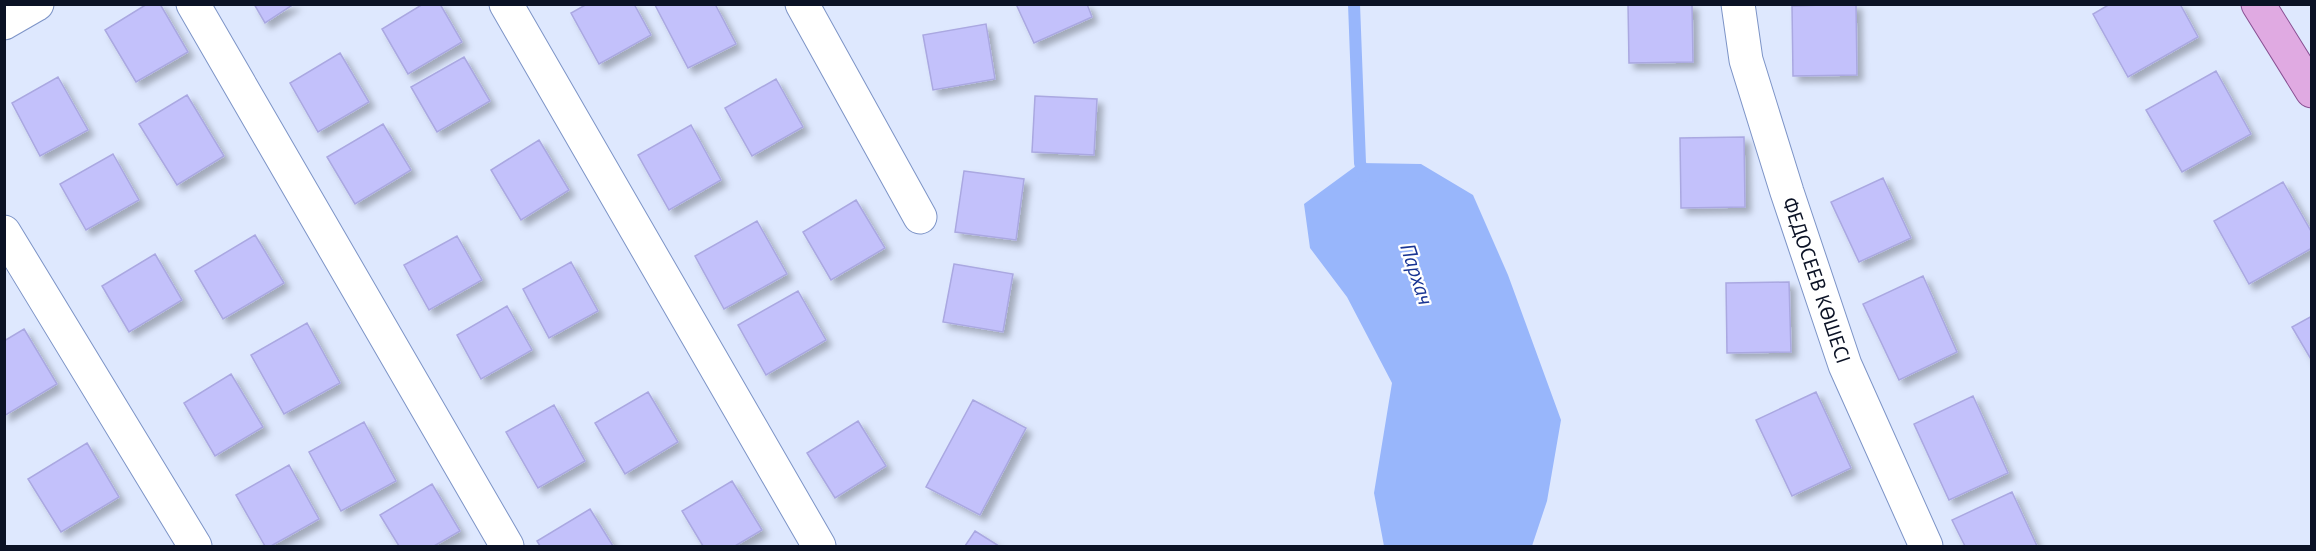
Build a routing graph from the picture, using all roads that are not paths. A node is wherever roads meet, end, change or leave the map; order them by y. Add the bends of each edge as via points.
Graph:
1 (37, 4) edge
2 (193, 4) edge
3 (506, 4) edge
4 (802, 4) edge
5 (1738, 4) edge
6 (2258, 4) edge
7 (4, 23) edge
8 (2312, 91) edge
9 (921, 217) dead end
10 (4, 232) edge
11 (195, 546) edge
12 (507, 546) edge
13 (819, 546) edge
14 (1926, 546) edge

1 - 7 street
2 - 12 street
3 - 13 street
4 - 9 street
5 - 14 street, ФЕДОСЕЕВ КӨШЕСІ via 1746,60 1845,365
6 - 8 main road
10 - 11 street

